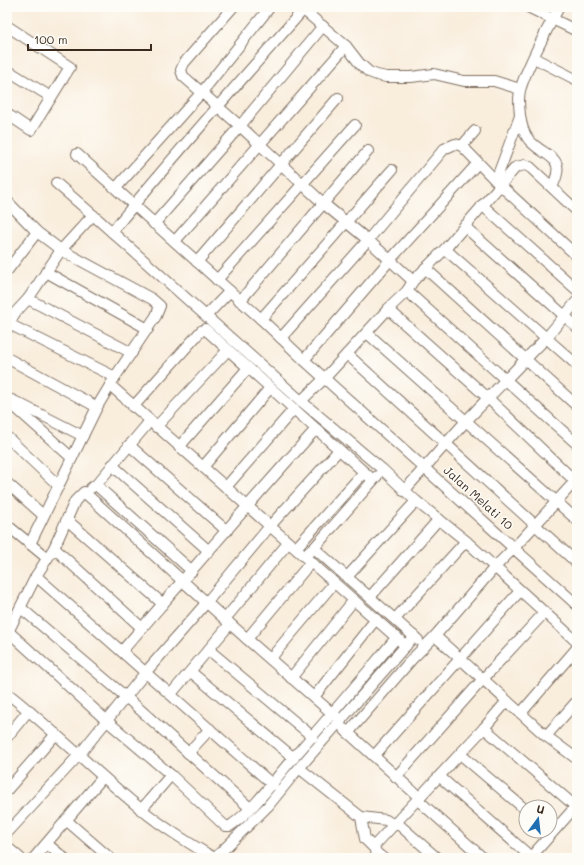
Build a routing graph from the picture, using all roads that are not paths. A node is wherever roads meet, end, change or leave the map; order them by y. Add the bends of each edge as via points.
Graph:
1 (270, 7) edge
2 (528, 7) edge
3 (559, 7) edge
4 (230, 8) edge
5 (302, 9) edge
6 (552, 20) junction
7 (7, 26) edge
8 (324, 26) junction
9 (577, 30) edge
10 (346, 46) junction
11 (534, 58) junction
12 (7, 70) edge
13 (577, 80) edge
14 (520, 89) junction
15 (202, 92) junction
16 (51, 97) junction
17 (338, 98) dead end
18 (218, 107) junction
19 (7, 114) edge
20 (520, 116) junction
21 (355, 125) dead end
22 (240, 126) junction
23 (475, 131) dead end
24 (259, 144) junction
25 (462, 146) junction
26 (368, 151) dead end
27 (77, 154) dead end
28 (478, 162) junction
29 (281, 164) junction
30 (392, 170) dead end
31 (497, 182) junction
32 (56, 183) dead end
33 (302, 184) junction
34 (552, 187) junction
35 (116, 188) junction
36 (8, 203) edge
37 (324, 204) junction
38 (134, 205) junction
39 (482, 205) junction
40 (577, 210) edge
41 (93, 215) junction
42 (346, 222) junction
43 (154, 224) junction
44 (464, 226) junction
45 (37, 232) junction
46 (112, 232) junction
47 (368, 240) junction
48 (175, 241) junction
49 (445, 249) junction
50 (61, 250) junction
51 (577, 256) edge
52 (390, 260) junction
53 (197, 262) junction
54 (8, 268) edge
55 (425, 268) junction
56 (46, 272) junction
57 (217, 280) junction
58 (413, 282) junction
59 (407, 290) junction
60 (577, 290) edge
61 (230, 291) junction
62 (28, 299) junction
63 (240, 301) junction
64 (577, 302) edge
65 (388, 309) junction
66 (11, 310) edge
67 (206, 316) junction
68 (565, 316) junction
69 (261, 319) junction
70 (8, 325) edge
71 (577, 327) edge
72 (148, 329) junction
73 (366, 334) junction
74 (546, 337) junction
75 (281, 338) junction
76 (228, 350) junction
77 (132, 353) junction
78 (347, 354) junction
79 (7, 358) edge
80 (524, 359) junction
81 (304, 360) junction
82 (577, 365) edge
83 (248, 368) junction
84 (324, 379) junction
85 (505, 380) junction
86 (112, 381) junction
87 (270, 388) junction
88 (488, 398) junction
89 (7, 399) edge
90 (301, 401) junction
91 (577, 406) edge
92 (97, 407) junction
93 (133, 407) junction
94 (294, 409) junction
95 (466, 421) junction
96 (153, 424) junction
97 (316, 429) junction
98 (83, 436) junction
99 (7, 437) edge
100 (577, 444) edge
101 (130, 445) junction
102 (446, 445) junction
103 (179, 447) junction
104 (339, 450) junction
105 (72, 458) junction
106 (112, 465) junction
107 (203, 467) junction
108 (424, 468) junction
109 (382, 469) junction
110 (364, 472) junction
111 (374, 480) junction
112 (576, 481) edge
113 (7, 483) edge
114 (96, 485) junction
115 (59, 486) junction
116 (226, 487) junction
117 (404, 491) junction
118 (84, 492) junction
119 (416, 501) junction
120 (556, 502) junction
121 (247, 506) junction
122 (43, 515) junction
123 (440, 519) junction
124 (67, 520) junction
125 (577, 520) edge
126 (7, 525) edge
127 (535, 525) junction
128 (270, 526) junction
129 (227, 531) junction
130 (466, 541) junction
131 (30, 544) junction
132 (292, 545) junction
133 (54, 548) junction
134 (314, 548) junction
135 (514, 548) junction
136 (209, 551) junction
137 (47, 558) junction
138 (308, 559) junction
139 (577, 562) edge
140 (495, 568) junction
141 (192, 571) junction
142 (36, 576) junction
143 (347, 577) junction
144 (183, 581) junction
145 (334, 583) junction
146 (520, 591) junction
147 (370, 597) junction
148 (354, 600) junction
149 (207, 602) junction
150 (163, 604) junction
151 (577, 605) edge
152 (20, 608) junction
153 (544, 613) junction
154 (395, 618) junction
155 (376, 619) junction
156 (228, 622) junction
157 (142, 628) junction
158 (8, 633) edge
159 (414, 636) junction
160 (435, 636) junction
161 (397, 637) junction
162 (247, 639) junction
163 (577, 642) edge
164 (406, 646) junction
165 (424, 646) junction
166 (577, 648) edge
167 (209, 650) junction
168 (122, 651) junction
169 (395, 659) junction
170 (460, 659) junction
171 (270, 660) junction
172 (404, 667) junction
173 (191, 672) junction
174 (145, 673) junction
175 (292, 678) junction
176 (484, 679) junction
177 (7, 693) edge
178 (171, 694) junction
179 (126, 697) junction
180 (314, 697) junction
181 (507, 701) junction
182 (577, 701) edge
183 (29, 710) junction
184 (521, 713) junction
185 (333, 714) junction
186 (107, 721) junction
187 (339, 722) junction
188 (484, 728) junction
189 (210, 729) junction
190 (348, 733) junction
191 (56, 734) junction
192 (546, 736) junction
193 (7, 737) edge
194 (313, 737) junction
195 (188, 753) junction
196 (460, 754) junction
197 (575, 754) edge
198 (78, 755) junction
199 (374, 756) junction
200 (294, 758) junction
201 (292, 771) junction
202 (171, 775) junction
203 (440, 776) junction
204 (103, 777) junction
205 (396, 777) junction
206 (272, 785) junction
207 (7, 790) edge
208 (419, 799) junction
209 (518, 803) edge
210 (576, 806) edge
211 (250, 808) junction
212 (141, 810) junction
213 (361, 817) junction
214 (66, 820) junction
215 (395, 824) junction
216 (558, 824) edge
217 (7, 833) edge
218 (545, 839) edge
219 (47, 844) junction
220 (7, 847) edge
221 (374, 848) junction
222 (531, 857) edge
223 (20, 858) edge
224 (34, 858) edge
225 (64, 858) edge
226 (110, 858) edge
227 (215, 858) edge
228 (383, 858) edge
229 (437, 858) edge
230 (483, 858) edge

1 - 15 street
2 - 6 street
3 - 6 street
4 - 15 street via 181,68 183,76
5 - 8 street
5 - 18 street
6 - 9 street
6 - 11 street
7 - 16 street via 70,67
8 - 10 street
8 - 22 street
10 - 14 street via 369,72 382,76 411,77 434,74 464,81 494,81
10 - 24 street
11 - 13 street
11 - 14 street
12 - 16 street
14 - 20 street
15 - 18 street
15 - 35 street
16 - 19 street via 31,130
17 - 29 street
18 - 22 street
18 - 38 street
20 - 31 street
20 - 34 street via 530,141 556,162 557,178
21 - 33 street
22 - 24 street
22 - 43 street
23 - 25 street
24 - 29 street
24 - 48 street
25 - 28 street
25 - 47 street via 455,144 444,149
26 - 37 street
27 - 35 street, Jalan Melati 10
28 - 31 street
28 - 52 street
29 - 33 street
29 - 53 street
30 - 42 street
31 - 34 street via 516,166 525,165
31 - 39 street
31 - 51 street
32 - 41 street
33 - 37 street
33 - 57 street
34 - 40 street
35 - 38 street, Jalan Melati 10
36 - 45 street
37 - 42 street
37 - 63 street
38 - 43 street, Jalan Melati 10
38 - 46 street
39 - 44 street
39 - 60 street
41 - 46 street
41 - 50 street
42 - 47 street
42 - 69 street
43 - 48 street, Jalan Melati 10
44 - 49 street
44 - 68 street
45 - 50 street
45 - 54 street
46 - 67 street
47 - 52 street
47 - 75 street
48 - 53 street, Jalan Melati 10
49 - 55 street
49 - 74 street
50 - 56 street
50 - 72 street via 152,299 160,306
52 - 58 street
52 - 81 street
53 - 57 street, Jalan Melati 10
55 - 58 street
55 - 80 street
56 - 62 street
56 - 72 street
57 - 61 street, Jalan Melati 10
58 - 59 street
59 - 65 street
59 - 85 street
61 - 63 street, Jalan Melati 10
61 - 67 street
62 - 66 street
62 - 77 street
63 - 69 street, Jalan Melati 10
64 - 68 street
65 - 73 street
65 - 88 street
66 - 70 street
67 - 90 street
68 - 71 street
68 - 74 street
69 - 75 street, Jalan Melati 10
70 - 86 street
72 - 77 street
73 - 78 street
73 - 95 street
74 - 80 street
74 - 82 street
75 - 81 street, Jalan Melati 10
76 - 83 street
76 - 93 street via 203,329
76 - 96 street
77 - 86 street
78 - 84 street
78 - 102 street
79 - 92 street
80 - 85 street
80 - 91 street
81 - 84 street, Jalan Melati 10
83 - 87 street
83 - 103 street
84 - 90 street
84 - 108 street, Jalan Melati 10
85 - 88 street
85 - 100 street
86 - 92 street
86 - 93 street
87 - 94 street
87 - 107 street
88 - 95 street
88 - 112 street
89 - 98 street
89 - 105 street
90 - 109 street
92 - 98 street
93 - 96 street
94 - 97 street
94 - 116 street
95 - 102 street
95 - 120 street
96 - 101 street
96 - 103 street
97 - 104 street
97 - 121 street
98 - 105 street
99 - 115 street
101 - 106 street
101 - 129 street
102 - 108 street
102 - 127 street
103 - 107 street
104 - 110 street
104 - 128 street
105 - 115 street
106 - 114 street
106 - 136 street
107 - 116 street
108 - 117 street
108 - 135 street, Jalan Melati 10
109 - 111 street
109 - 117 street
110 - 111 street
110 - 132 street
111 - 134 street
112 - 120 street
113 - 122 street
114 - 118 street
114 - 141 street
115 - 122 street
116 - 121 street
117 - 119 street
118 - 124 street via 75,501
118 - 144 street
119 - 123 street
119 - 143 street
120 - 125 street
120 - 127 street
121 - 128 street
121 - 129 street
122 - 131 street
123 - 130 street
123 - 147 street
124 - 133 street
124 - 150 street
126 - 131 street
127 - 135 street
127 - 139 street
128 - 132 street
128 - 149 street
129 - 136 street
130 - 140 street
130 - 154 street
131 - 137 street
132 - 138 street
132 - 156 street
133 - 137 street
133 - 157 street
134 - 138 street
134 - 143 street
135 - 140 street
135 - 151 street, Jalan Melati 10
136 - 141 street
137 - 142 street
138 - 145 street
138 - 162 street
140 - 146 street
140 - 160 street
141 - 144 street
142 - 152 street
142 - 168 street
143 - 147 street
144 - 149 street
144 - 150 street
145 - 148 street
145 - 171 street
146 - 153 street
146 - 170 street
147 - 154 street
148 - 155 street
148 - 175 street
149 - 156 street
149 - 174 street
150 - 157 street
152 - 158 street
152 - 179 street
153 - 163 street
153 - 176 street
154 - 159 street
155 - 161 street
155 - 180 street
156 - 162 street
156 - 167 street
157 - 168 street
158 - 186 street
159 - 164 street
159 - 165 street
160 - 165 street
160 - 170 street
161 - 164 street
161 - 185 street
162 - 171 street
164 - 169 street
165 - 172 street
166 - 184 street
167 - 173 street
167 - 194 street
168 - 174 street
169 - 172 street
169 - 187 street
170 - 176 street
170 - 199 street
171 - 175 street
172 - 190 street
173 - 178 street
173 - 200 street
174 - 178 street
174 - 179 street
175 - 180 street
176 - 181 street
176 - 205 street
177 - 183 street
178 - 189 street
179 - 186 street
179 - 195 street
180 - 185 street
181 - 184 street
181 - 188 street
182 - 192 street
183 - 191 street
183 - 193 street
184 - 192 street
185 - 187 street
185 - 194 street
186 - 198 street
186 - 202 street
187 - 190 street
187 - 201 street
188 - 196 street
188 - 210 street
189 - 195 street
189 - 206 street
190 - 199 street
191 - 198 street
191 - 207 street
192 - 197 street
194 - 200 street
195 - 211 street
196 - 203 street
196 - 209 street
198 - 204 street
198 - 217 street
199 - 205 street
200 - 201 street
201 - 206 street
201 - 213 street
201 - 227 street via 268,806
202 - 211 street via 225,826 235,823
202 - 212 street
203 - 208 street
203 - 222 street
204 - 212 street
204 - 214 street
205 - 208 street
206 - 211 street
208 - 215 street
208 - 230 street
210 - 216 street
212 - 227 street
213 - 215 street via 386,820
213 - 221 street via 365,839
214 - 219 street
214 - 226 street
215 - 221 street
215 - 229 street
218 - 222 street
219 - 224 street
219 - 225 street
220 - 223 street
221 - 228 street

